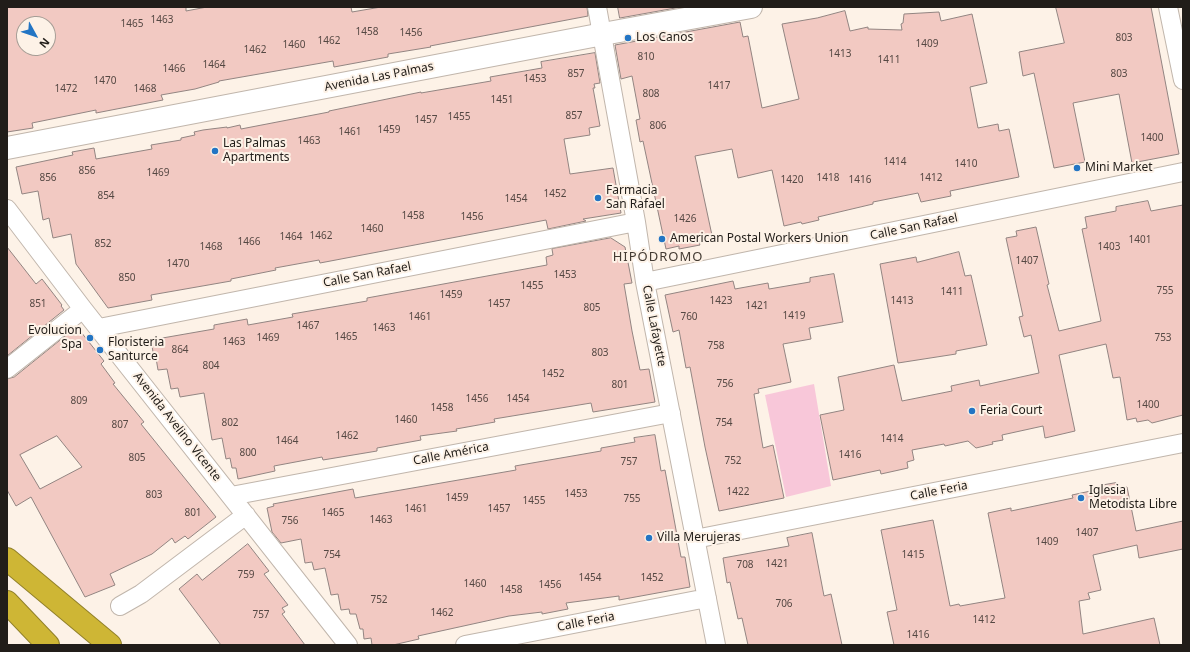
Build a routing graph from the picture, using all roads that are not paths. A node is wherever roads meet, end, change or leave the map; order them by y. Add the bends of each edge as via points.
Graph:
1 (597, 7) edge
2 (752, 7) edge
3 (1168, 7) edge
4 (603, 34) junction
5 (1183, 80) edge
6 (7, 148) edge
7 (1183, 172) edge
8 (7, 209) edge
9 (636, 222) junction
10 (645, 282) junction
11 (83, 309) junction
12 (99, 328) junction
13 (7, 369) edge
14 (671, 413) junction
15 (1183, 444) edge
16 (231, 496) junction
17 (246, 515) junction
18 (695, 538) junction
19 (7, 558) edge
20 (707, 598) junction
21 (7, 602) edge
22 (120, 606) dead end
23 (48, 645) edge
24 (110, 645) edge
25 (348, 645) edge
26 (465, 645) edge
27 (716, 645) edge

1 - 4 street, Calle Lafayette
2 - 4 street, Avenida Las Palmas
3 - 5 street
4 - 6 street, Avenida Las Palmas
4 - 9 street, Calle Lafayette
7 - 10 street, Calle San Rafael
8 - 11 street, Avenida Avelino Vicente
9 - 10 street, Calle Lafayette
9 - 12 street, Calle San Rafael
10 - 14 street, Calle Lafayette
11 - 12 street, Avenida Avelino Vicente
11 - 13 street
12 - 16 street, Avenida Avelino Vicente
14 - 16 street, Calle América
14 - 18 street, Calle Lafayette
15 - 18 street, Calle Feria
16 - 17 street, Avenida Avelino Vicente
17 - 22 street via 141,594
17 - 25 street, Avenida Avelino Vicente
18 - 20 street, Calle Lafayette
19 - 24 highway
20 - 26 street, Calle Feria
20 - 27 street, Calle Lafayette
21 - 23 highway

